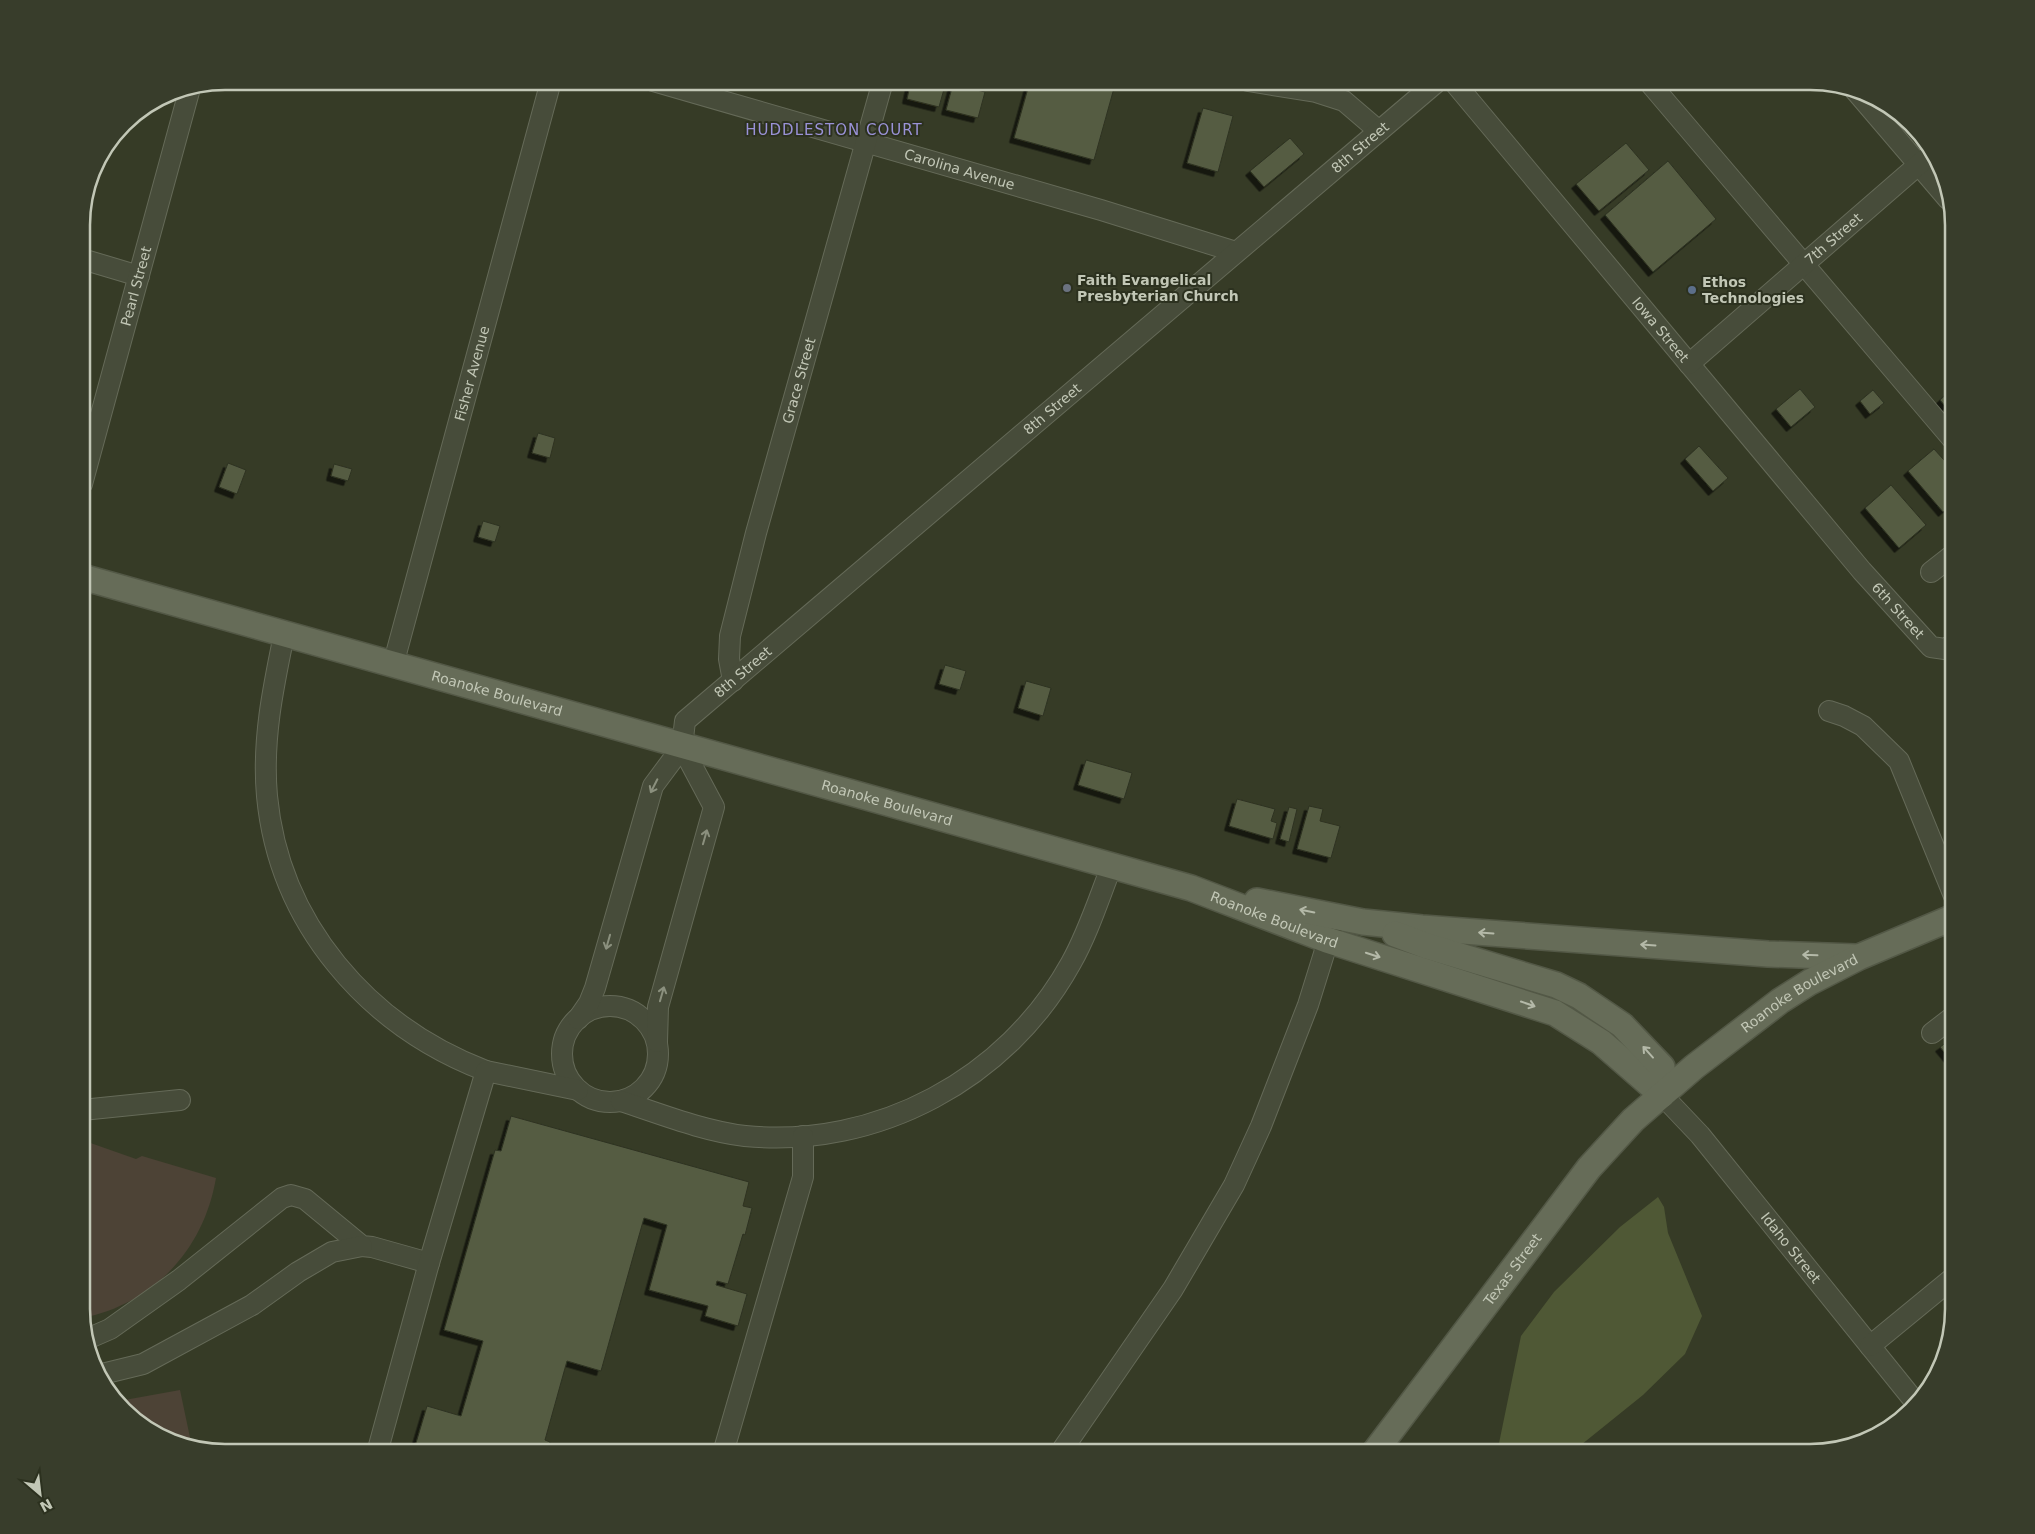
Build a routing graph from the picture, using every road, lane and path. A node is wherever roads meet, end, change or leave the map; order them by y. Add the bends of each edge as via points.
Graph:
1 (549, 90) edge
2 (684, 90) edge
3 (881, 90) edge
4 (1304, 90) edge
5 (1427, 90) edge
6 (1461, 90) edge
7 (1656, 90) edge
8 (188, 96) edge
9 (1869, 104) edge
10 (1379, 131) junction
11 (866, 143) junction
12 (1925, 159) edge
13 (1937, 180) edge
14 (1236, 252) junction
15 (90, 261) edge
16 (1804, 264) junction
17 (138, 276) junction
18 (1689, 364) junction
19 (1945, 429) edge
20 (90, 454) edge
21 (1945, 561) edge
22 (1931, 572) dead end
23 (1869, 578) joint
24 (90, 580) edge
25 (284, 635) junction
26 (1945, 649) edge
27 (393, 665) junction
28 (733, 681) junction
29 (1829, 711) dead end
30 (682, 746) junction
31 (1112, 865) junction
32 (1945, 874) edge
33 (1191, 888) junction
34 (1336, 916) junction
35 (1945, 920) edge
36 (1363, 922) junction
37 (1327, 940) junction
38 (1859, 957) junction
39 (578, 1019) junction
40 (1945, 1023) edge
41 (1932, 1034) dead end
42 (657, 1042) junction
43 (486, 1071) junction
44 (578, 1090) junction
45 (1662, 1095) junction
46 (180, 1100) dead end
47 (621, 1101) junction
48 (90, 1109) edge
49 (803, 1136) junction
50 (362, 1246) junction
51 (429, 1263) junction
52 (1945, 1284) edge
53 (93, 1336) edge
54 (1870, 1346) junction
55 (106, 1373) edge
56 (1911, 1397) edge
57 (379, 1444) edge
58 (726, 1444) edge
59 (1066, 1444) edge
60 (1381, 1444) edge

1 - 27 street, Fisher Avenue
2 - 11 street, Carolina Avenue
3 - 11 street, Grace Street
4 - 10 street via 1344,101
5 - 10 street, 8th Street
6 - 18 street, Iowa Street
7 - 16 street
8 - 17 street, Pearl Street
9 - 12 street
10 - 14 street, 8th Street
11 - 14 street, Carolina Avenue
11 - 28 street, Grace Street via 732,627 729,659
12 - 13 street
12 - 16 street, 7th Street
14 - 28 street, 8th Street
15 - 17 street
16 - 18 street, 7th Street
16 - 19 street
17 - 20 street, Pearl Street
18 - 23 street, Iowa Street
21 - 22 street
23 - 26 street, 6th Street via 1931,647
24 - 25 main road, Roanoke Boulevard
25 - 27 main road, Roanoke Boulevard
25 - 43 street via 269,722 267,795 274,838 300,907 335,963 388,1017 434,1048
27 - 30 main road, Roanoke Boulevard
28 - 30 street, 8th Street via 685,721
29 - 32 street via 1863,726 1899,761
30 - 31 main road, Roanoke Boulevard
30 -> 39 street via 652,786 595,988
42 -> 30 street via 658,1007 714,807
31 - 33 main road, Roanoke Boulevard
31 - 49 street via 1071,964 1035,1015 991,1060 952,1089 886,1120
34 -> 33 main road
33 - 37 main road, Roanoke Boulevard
34 - 36 main road
34 - 37 street
35 - 38 main road, Roanoke Boulevard
38 -> 36 main road via 1768,954
45 -> 36 main road via 1662,1067 1622,1025 1578,996 1556,985 1428,946
37 -> 45 main road, Roanoke Boulevard via 1555,1013 1601,1042
37 - 59 street via 1308,1005 1261,1126 1234,1185 1173,1289
38 - 45 main road, Roanoke Boulevard via 1780,1001
39 - 42 street via 592,1010 608,1006 624,1008 639,1015
39 - 44 street via 562,1047 568,1078
40 - 41 street
42 - 47 street via 655,1073 635,1096
43 - 44 street
43 - 51 street
44 - 47 street via 605,1102
45 - 54 street, Idaho Street via 1700,1135
45 - 60 main road, Texas Street via 1633,1120 1589,1168
46 - 48 street
47 - 49 street via 725,1132 767,1137
49 - 58 street via 803,1177
50 - 51 street
50 - 53 street via 305,1199 291,1195 282,1198 179,1280 110,1329
50 - 55 street via 332,1252 252,1305 143,1364
51 - 57 street
52 - 54 street
54 - 56 street, Idaho Street

